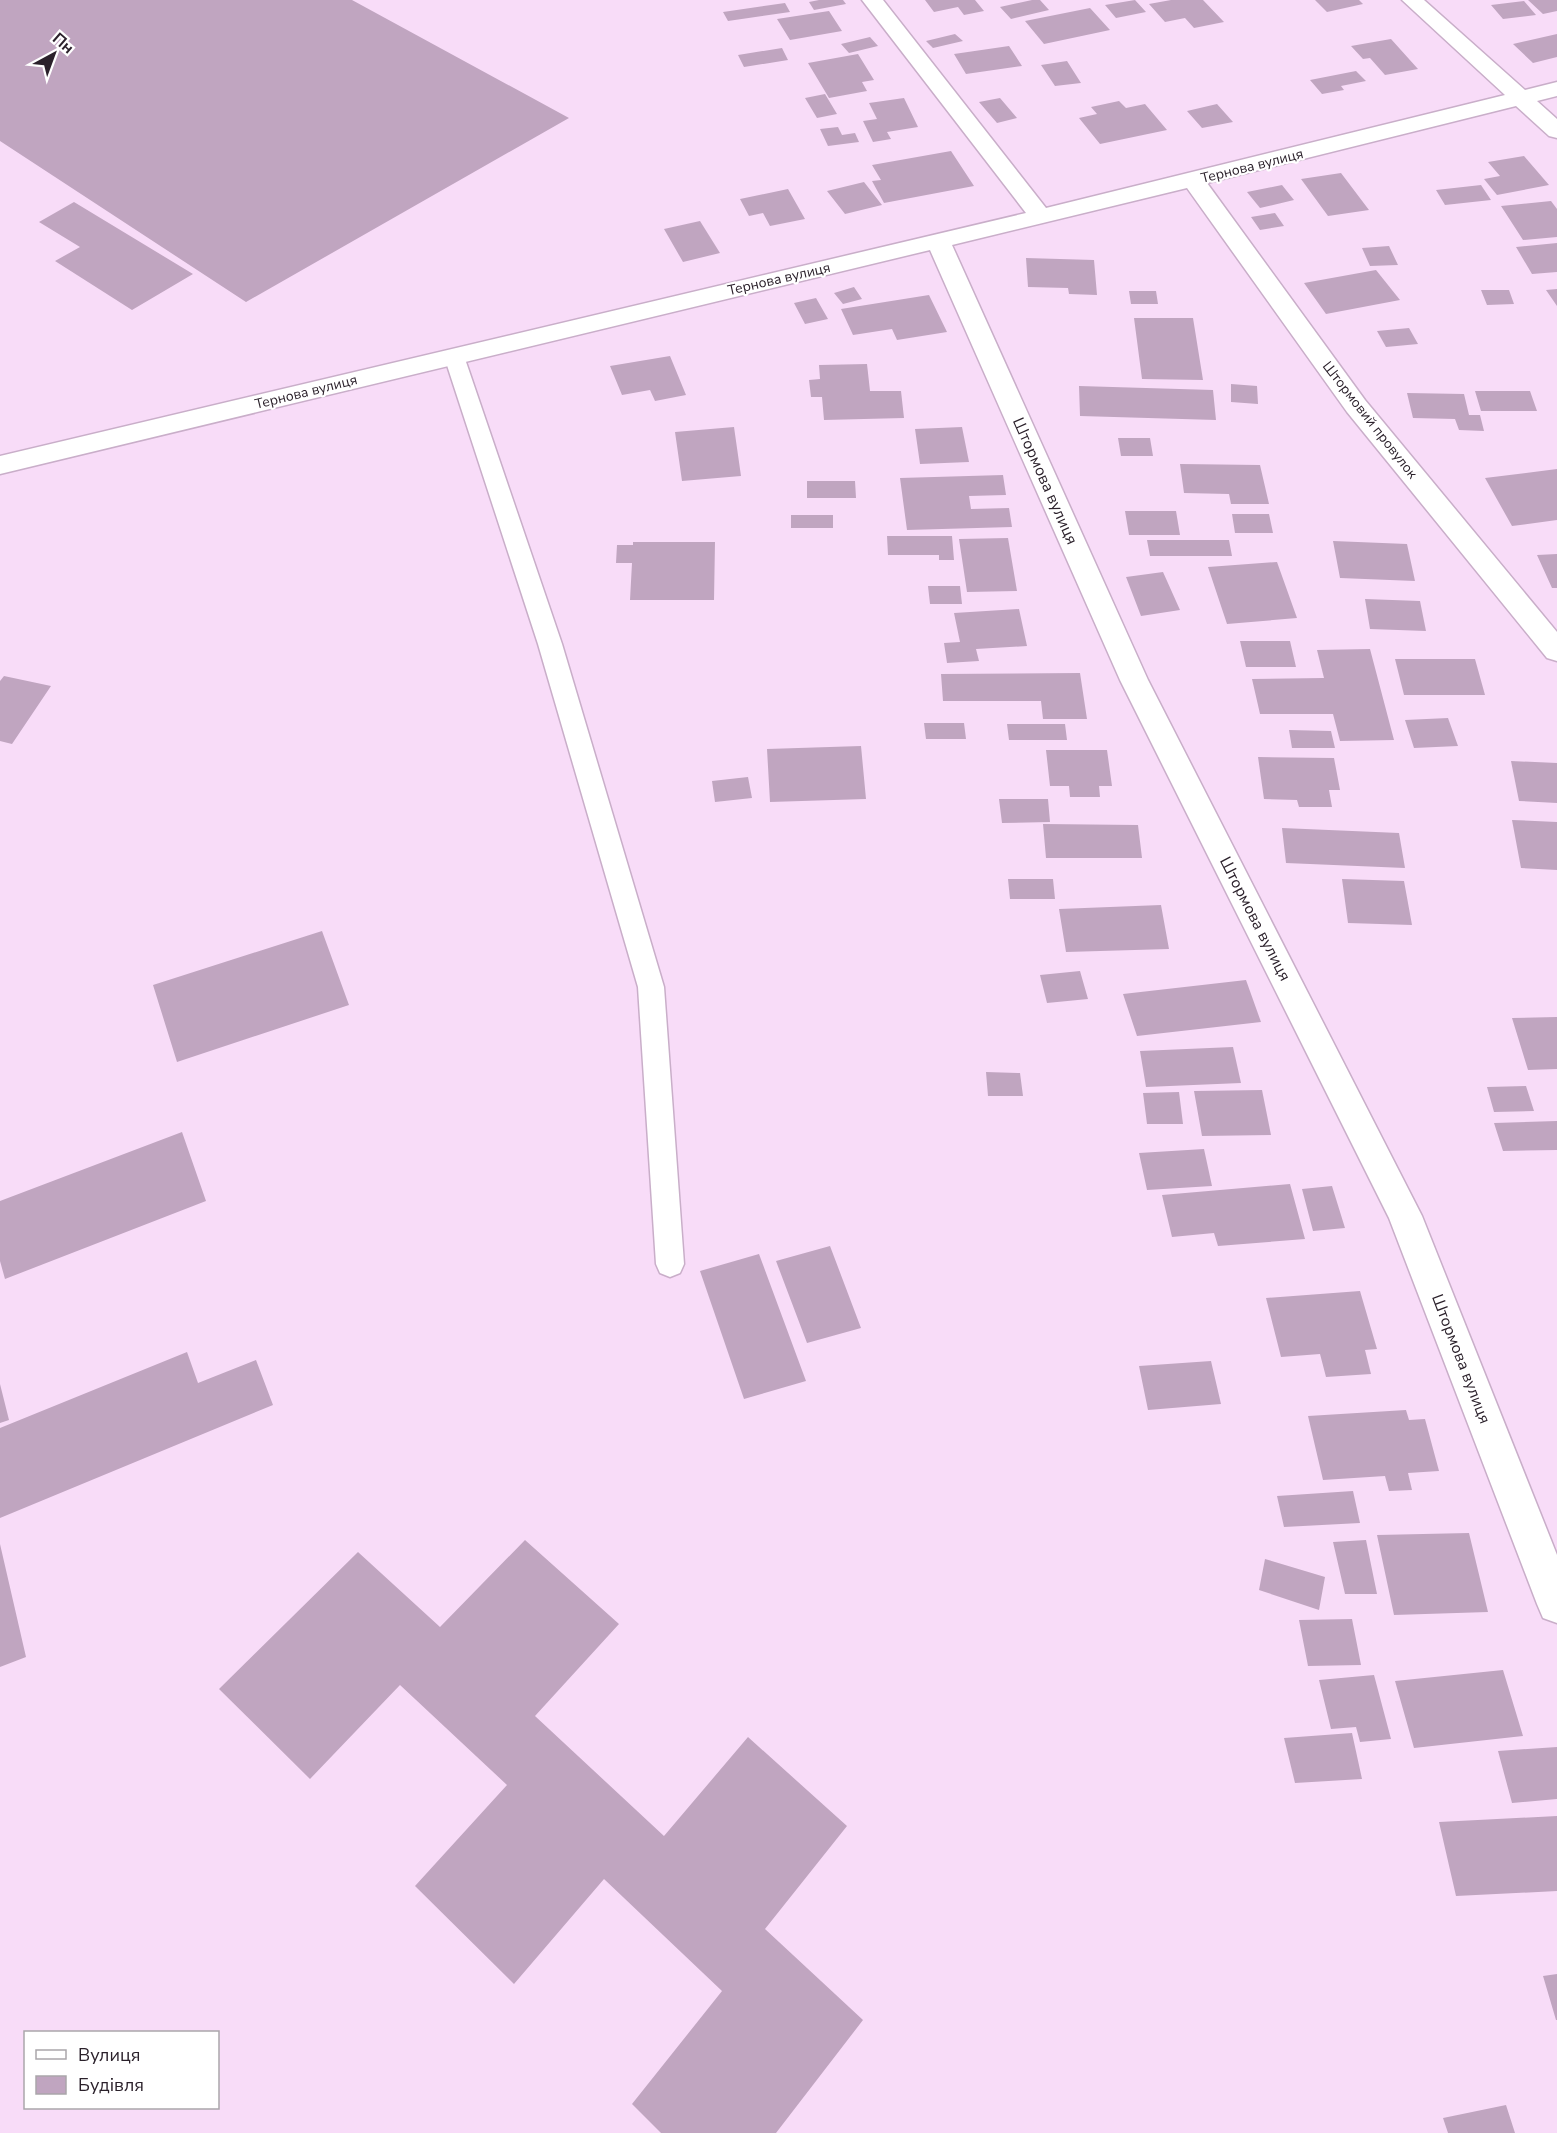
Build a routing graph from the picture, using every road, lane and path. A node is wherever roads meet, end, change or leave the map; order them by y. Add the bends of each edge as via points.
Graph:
1 (872, 0) edge
2 (1412, 0) edge
3 (1557, 88) edge
4 (1521, 98) junction
5 (1557, 131) edge
6 (1193, 180) junction
7 (1040, 216) junction
8 (938, 241) junction
9 (454, 356) junction
10 (0, 465) edge
11 (1557, 651) edge
12 (670, 1264) dead end
13 (1557, 1604) edge

1 - 7 street
2 - 4 street
3 - 4 street, Тернова вулиця
4 - 5 street
4 - 6 street, Тернова вулиця
6 - 7 street, Тернова вулиця
6 - 11 street, Штормовий провулок via 1356,406
7 - 8 street, Тернова вулиця
8 - 9 street, Тернова вулиця
8 - 13 street, Штормова вулиця via 1134,680 1404,1216
9 - 10 street, Тернова вулиця
9 - 12 lane via 550,644 651,987

